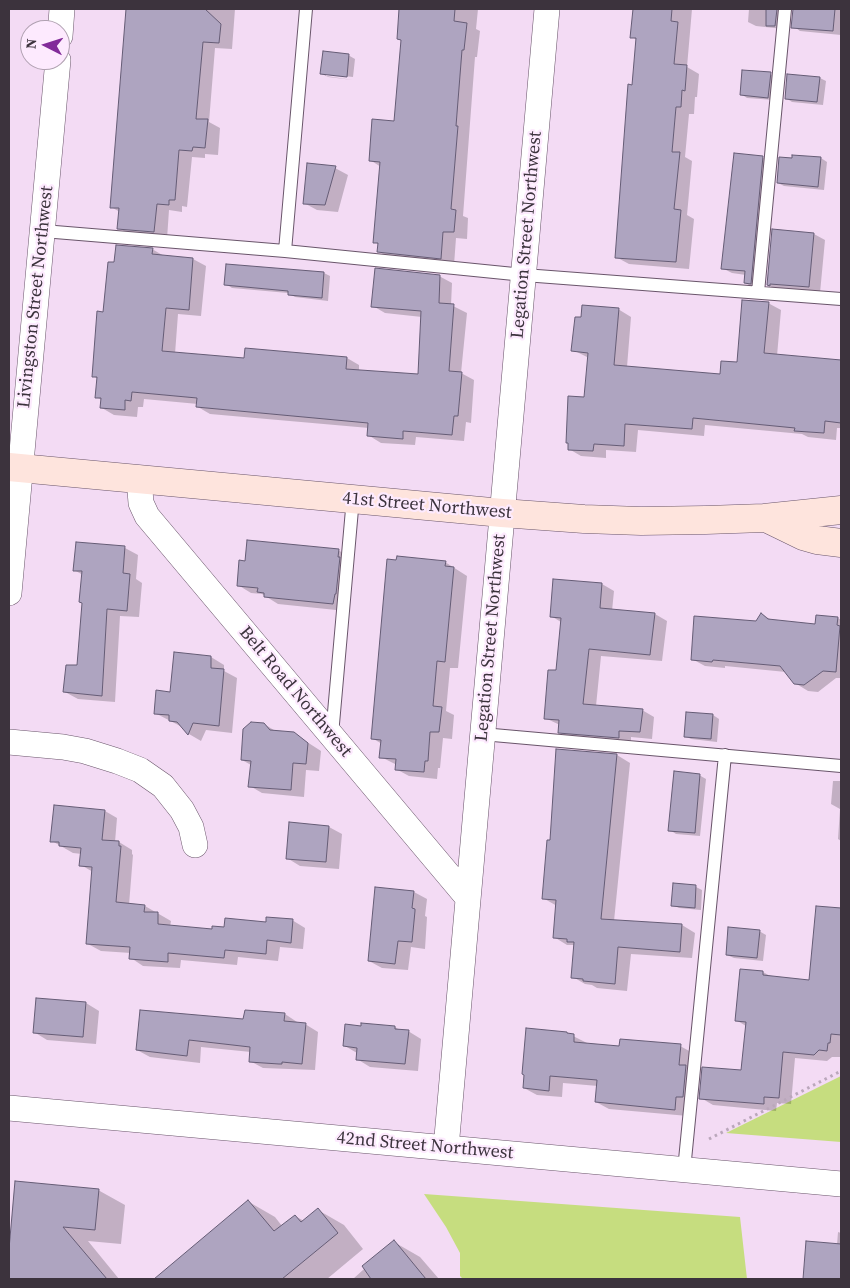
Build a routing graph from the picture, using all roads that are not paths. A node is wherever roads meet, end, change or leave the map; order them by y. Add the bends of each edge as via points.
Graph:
1 (306, 9) edge
2 (548, 9) edge
3 (785, 9) edge
4 (57, 70) edge
5 (42, 231) junction
6 (285, 251) junction
7 (524, 275) junction
8 (758, 292) junction
9 (841, 299) edge
10 (14, 467) edge
11 (139, 478) junction
12 (352, 498) junction
13 (841, 510) edge
14 (502, 513) junction
15 (764, 518) junction
16 (841, 543) edge
17 (9, 593) edge
18 (482, 734) junction
19 (332, 735) junction
20 (9, 742) edge
21 (725, 756) junction
22 (841, 766) edge
23 (195, 845) dead end
24 (468, 898) junction
25 (9, 1108) edge
26 (446, 1148) junction
27 (684, 1170) junction
28 (841, 1184) edge

1 - 6 lane
2 - 7 street, Legation Street Northwest
3 - 8 lane
4 - 5 street, Livingston Street Northwest
5 - 6 lane
5 - 10 street, Livingston Street Northwest
6 - 7 lane
7 - 8 lane
7 - 14 street, Legation Street Northwest
8 - 9 lane
10 - 11 main road, 41st Street Northwest
10 - 17 street, Livingston Street Northwest
11 - 12 main road, 41st Street Northwest
11 - 19 street, Belt Road Northwest via 141,503 147,516
12 - 14 main road, 41st Street Northwest
12 - 19 lane
13 - 15 main road
14 - 15 main road, 41st Street Northwest via 641,521
14 - 18 street, Legation Street Northwest
15 - 16 main road, 41st Street Northwest via 802,536
18 - 21 lane
18 - 24 street, Legation Street Northwest
19 - 24 street, Belt Road Northwest
20 - 23 street via 85,751 140,770 163,786 182,810 191,827
21 - 22 lane
21 - 27 lane
24 - 26 street, Legation Street Northwest
25 - 26 street, 42nd Street Northwest
26 - 27 street, 42nd Street Northwest
27 - 28 street, 42nd Street Northwest

